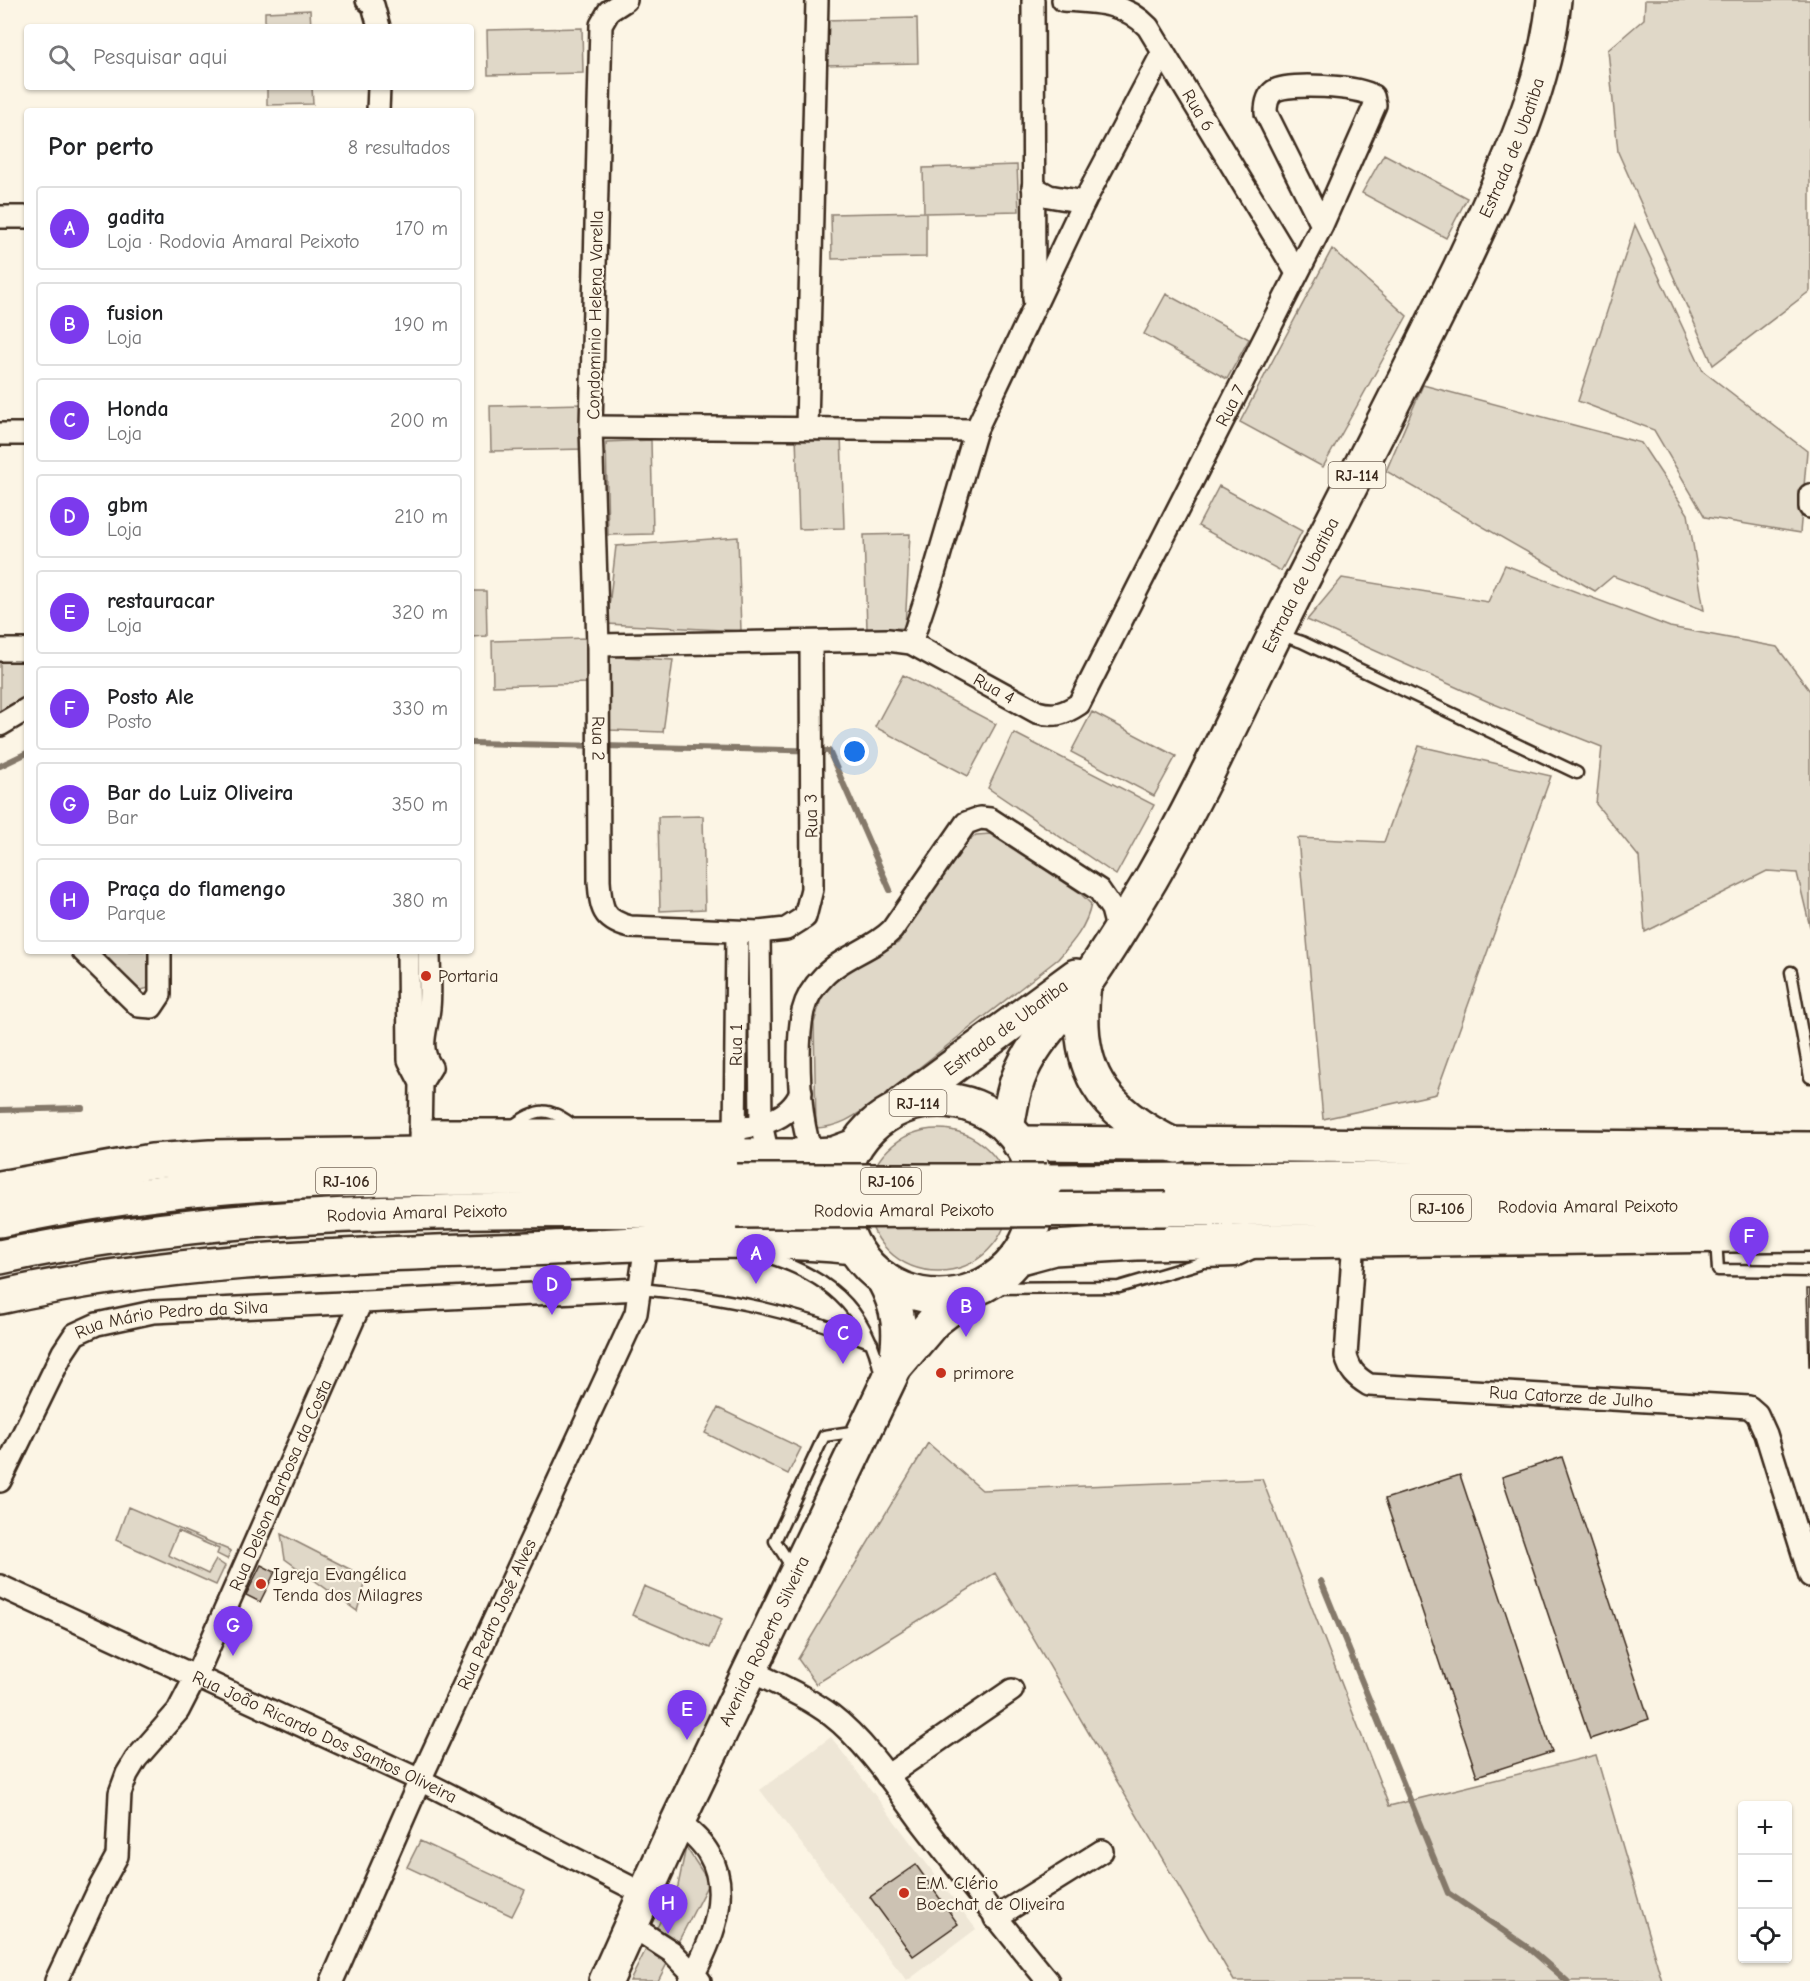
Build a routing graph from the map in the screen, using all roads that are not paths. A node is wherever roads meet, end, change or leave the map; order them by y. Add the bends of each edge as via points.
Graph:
1 (367, 0) edge
2 (626, 0) edge
3 (817, 0) edge
4 (1034, 0) edge
5 (1063, 0) edge
6 (1554, 0) edge
7 (378, 24) edge
8 (1162, 54) junction
9 (1184, 87) junction
10 (378, 90) edge
11 (1143, 92) junction
12 (378, 108) edge
13 (1034, 188) junction
14 (1084, 202) junction
15 (0, 217) edge
16 (24, 217) edge
17 (1322, 225) junction
18 (1297, 273) junction
19 (1034, 305) junction
20 (591, 428) junction
21 (807, 428) junction
22 (976, 430) junction
23 (0, 434) edge
24 (24, 434) edge
25 (1810, 495) edge
26 (1810, 507) edge
27 (1275, 632) junction
28 (811, 642) junction
29 (911, 643) junction
30 (598, 645) junction
31 (0, 650) edge
32 (24, 650) edge
33 (1079, 704) joint
34 (24, 711) edge
35 (0, 725) edge
36 (1577, 773) dead end
37 (737, 932) junction
38 (759, 932) junction
39 (1118, 932) junction
40 (86, 954) edge
41 (160, 954) edge
42 (408, 954) edge
43 (429, 954) edge
44 (1092, 972) junction
45 (1791, 972) dead end
46 (426, 1075) junction
47 (1810, 1077) edge
48 (801, 1092) junction
49 (884, 1117) junction
50 (761, 1124) junction
51 (507, 1131) junction
52 (580, 1131) junction
53 (1013, 1136) junction
54 (420, 1142) junction
55 (855, 1146) junction
56 (1176, 1146) junction
57 (1810, 1149) edge
58 (478, 1155) junction
59 (609, 1156) junction
60 (773, 1156) junction
61 (814, 1156) junction
62 (734, 1169) junction
63 (1810, 1176) edge
64 (0, 1188) edge
65 (1166, 1195) junction
66 (1810, 1205) edge
67 (0, 1220) edge
68 (1810, 1234) edge
69 (1716, 1236) junction
70 (1282, 1239) junction
71 (1354, 1239) junction
72 (720, 1243) junction
73 (646, 1244) junction
74 (854, 1247) junction
75 (0, 1257) edge
76 (1017, 1257) junction
77 (1810, 1270) edge
78 (883, 1278) junction
79 (977, 1288) junction
80 (641, 1289) junction
81 (0, 1297) edge
82 (362, 1302) junction
83 (872, 1343) junction
84 (895, 1367) junction
85 (879, 1402) junction
86 (0, 1481) edge
87 (1810, 1576) edge
88 (0, 1586) edge
89 (751, 1671) junction
90 (196, 1676) junction
91 (1012, 1690) dead end
92 (887, 1776) junction
93 (420, 1780) junction
94 (678, 1821) junction
95 (1102, 1851) dead end
96 (646, 1895) junction
97 (995, 1918) junction
98 (632, 1926) junction
99 (695, 1979) edge
100 (56, 1981) edge
101 (332, 1981) edge
102 (606, 1981) edge
103 (1048, 1981) edge

1 - 7 street via 373,5
2 - 20 street, Condominio Helena Varella via 609,11 601,25
3 - 21 street
4 - 13 street
5 - 8 street, Rua 6 via 1121,7 1148,27
6 - 27 main road, Estrada de Ubatiba / RJ-114 via 1541,64 1492,201 1407,378
8 - 9 street, Rua 6
8 - 11 street
9 - 11 street
9 - 18 street, Rua 6
10 - 12 street
11 - 14 street
13 - 14 street via 1049,196
13 - 19 street
14 - 19 street
15 - 16 street
17 - 17 street, Rua 7 via 1376,105 1373,96 1359,90 1292,86 1272,92 1266,103 1269,119
17 - 18 street, Rua 7
18 - 33 street, Rua 7
19 - 22 street
20 - 21 street, Condominio Helena Varella
20 - 30 street, Rua 2
21 - 22 street, Condominio Helena Varella
22 - 29 street
23 - 24 street
25 - 26 street
27 - 36 lane
27 - 39 main road, Estrada de Ubatiba / RJ-114 via 1186,816
28 - 29 street
28 - 30 street
28 - 38 street, Rua 3 via 810,904 805,917 786,929
29 - 33 street, Rua 4 via 1037,712 1066,713
30 - 37 street, Rua 2 via 599,881 607,917 630,927
31 - 32 street
34 - 35 street
37 - 38 street, Rua 3
37 - 62 street, Rua 1
38 - 50 street, Rua 1
39 - 44 main road, Estrada de Ubatiba / RJ-114
39 - 48 street via 1112,909 1099,890 1001,825 990,819 972,819 960,829 892,930 825,975 811,993 802,1017
40 - 41 street via 139,1006 152,1007 159,995
42 - 46 street via 409,1060
43 - 46 street
44 - 49 main road, Estrada de Ubatiba / RJ-114
44 - 53 main road, Estrada de Ubatiba / RJ-114 via 1047,1030 1018,1077
44 - 56 main road via 1082,1031 1087,1058 1100,1088 1130,1121
45 - 47 lane
46 - 54 street
48 - 50 street via 787,1112
48 - 61 street via 805,1136
49 - 53 main road, RJ-114 via 920,1102 957,1102 984,1112
49 - 55 main road, RJ-114
50 - 60 street, Rua 1 via 766,1146
50 - 62 street
51 - 52 street
51 - 54 street
51 - 58 lane
52 - 59 lane
52 - 62 street
53 - 56 main road
53 - 76 main road, RJ-114 via 1029,1160 1037,1193 1032,1227
54 - 58 main road
54 - 64 main road via 152,1161
55 - 61 main road
55 - 74 main road, RJ-114 via 847,1164 840,1202
56 - 57 main road
58 - 59 main road
59 - 62 main road
60 - 61 main road
60 - 62 main road
62 - 65 main road, Rodovia Amaral Peixoto / RJ-106, bridge
62 - 67 main road, Rodovia Amaral Peixoto / RJ-106 via 223,1187 124,1198
62 - 75 main road, Rodovia Amaral Peixoto / RJ-106 via 471,1210 335,1215 127,1235
63 - 65 main road, Rodovia Amaral Peixoto / RJ-106
65 - 66 main road, Rodovia Amaral Peixoto / RJ-106
68 - 69 main road
69 - 71 main road
69 - 77 lane via 1719,1270
70 - 71 main road
70 - 76 main road via 1085,1245
70 - 79 lane via 1236,1261 1204,1262 1119,1287
71 - 87 street, Rua Catorze de Julho via 1346,1356 1358,1378 1369,1385 1749,1407 1757,1414 1766,1434
72 - 73 main road
72 - 74 main road
72 - 83 lane via 777,1260 822,1282 850,1306
73 - 80 street, Rua Pedro José Alves
73 - 81 main road via 200,1265 93,1278
74 - 78 main road, RJ-114
76 - 79 main road, RJ-114
78 - 79 main road, RJ-114 via 898,1287 942,1296
78 - 84 main road, Avenida Roberto Silveira / RJ-114 via 899,1315
79 - 84 main road, Avenida Roberto Silveira / RJ-114 via 934,1321
80 - 82 street
80 - 83 lane via 720,1298 781,1311
80 - 93 street, Rua Pedro José Alves via 636,1313
82 - 86 street, Rua Mário Pedro da Silva via 153,1312 97,1324 75,1334
82 - 90 street, Rua Delson Barbosa da Costa
83 - 85 lane via 881,1377
84 - 85 main road, Avenida Roberto Silveira / RJ-114
85 - 89 main road, Avenida Roberto Silveira / RJ-114
88 - 90 street, Rua João Ricardo Dos Santos Oliveira
89 - 92 street via 806,1698 833,1717
89 - 94 main road, Avenida Roberto Silveira / RJ-114
90 - 93 street, Rua João Ricardo Dos Santos Oliveira
90 - 100 street, Rua Delson Barbosa da Costa via 178,1711 127,1774 120,1793 117,1856
91 - 92 street
92 - 97 street
93 - 96 street, Rua João Ricardo Dos Santos Oliveira
93 - 101 street, Rua Pedro José Alves
94 - 96 main road, Avenida Roberto Silveira / RJ-114
94 - 99 street via 709,1854 719,1885 718,1911
95 - 97 street
96 - 98 main road, Avenida Roberto Silveira / RJ-114
97 - 103 street
98 - 99 street via 660,1942
98 - 102 main road, Avenida Roberto Silveira / RJ-114

